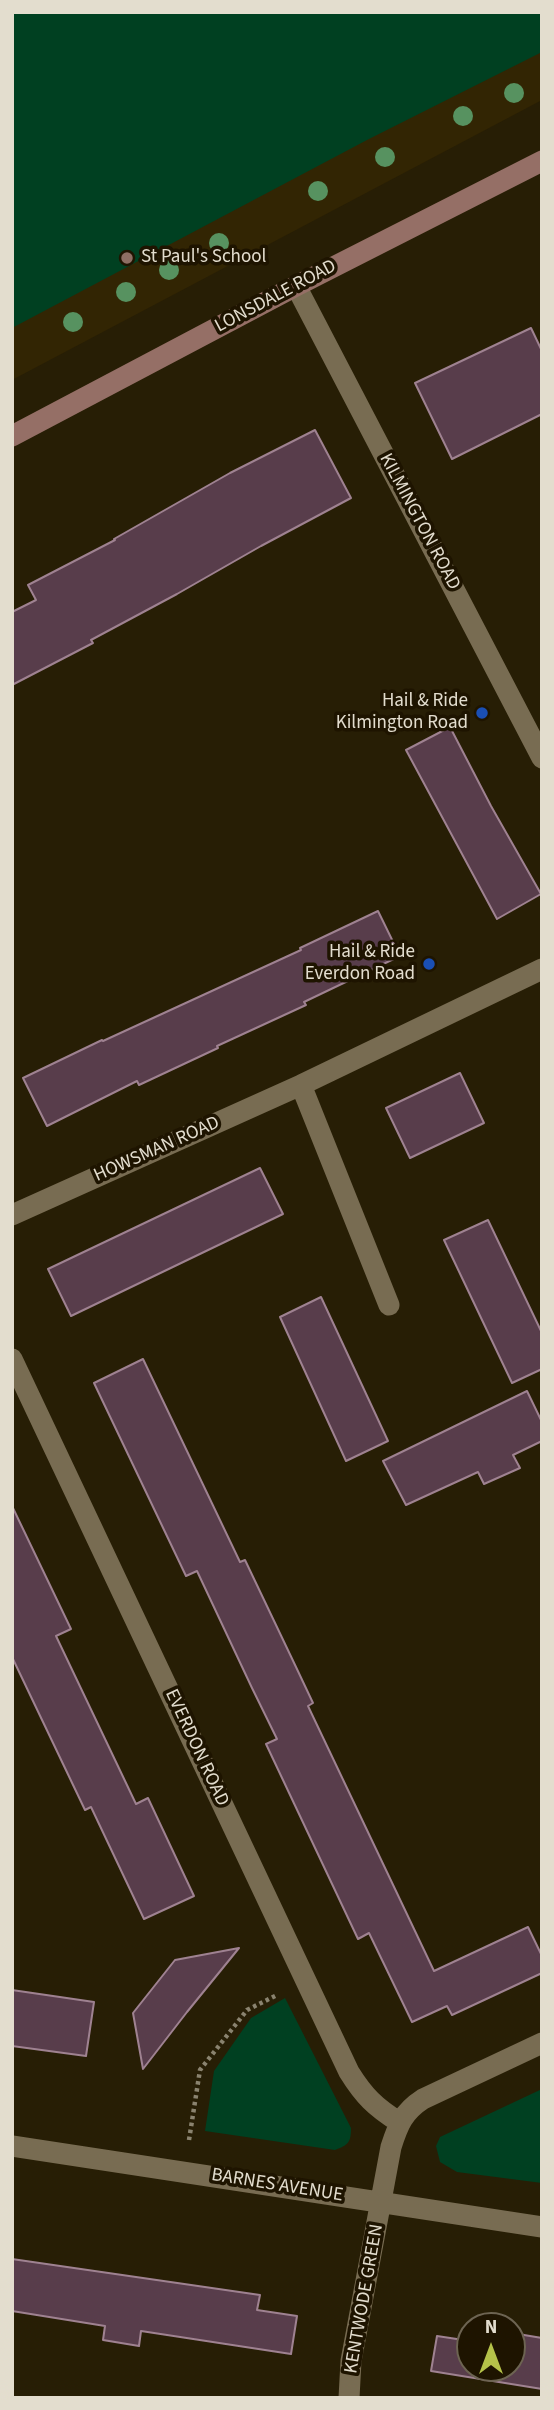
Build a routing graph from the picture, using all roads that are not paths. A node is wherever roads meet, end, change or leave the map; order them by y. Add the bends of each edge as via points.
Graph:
1 (542, 161) edge
2 (296, 286) junction
3 (12, 436) edge
4 (542, 758) edge
5 (542, 969) edge
6 (301, 1084) junction
7 (12, 1214) edge
8 (389, 1306) dead end
9 (12, 1359) edge
10 (542, 2043) edge
11 (399, 2122) junction
12 (12, 2146) edge
13 (382, 2201) junction
14 (542, 2227) edge
15 (349, 2398) edge

1 - 2 main road, LONSDALE ROAD
2 - 3 main road, LONSDALE ROAD
2 - 4 street, KILMINGTON ROAD
5 - 6 street, HOWSMAN ROAD
6 - 7 street, HOWSMAN ROAD
6 - 8 street
9 - 11 street, EVERDON ROAD via 349,2072 374,2106
10 - 11 street via 423,2099
11 - 13 street, KENTWODE GREEN
12 - 13 street, BARNES AVENUE
13 - 14 street, BARNES AVENUE
13 - 15 street, KENTWODE GREEN via 351,2361

